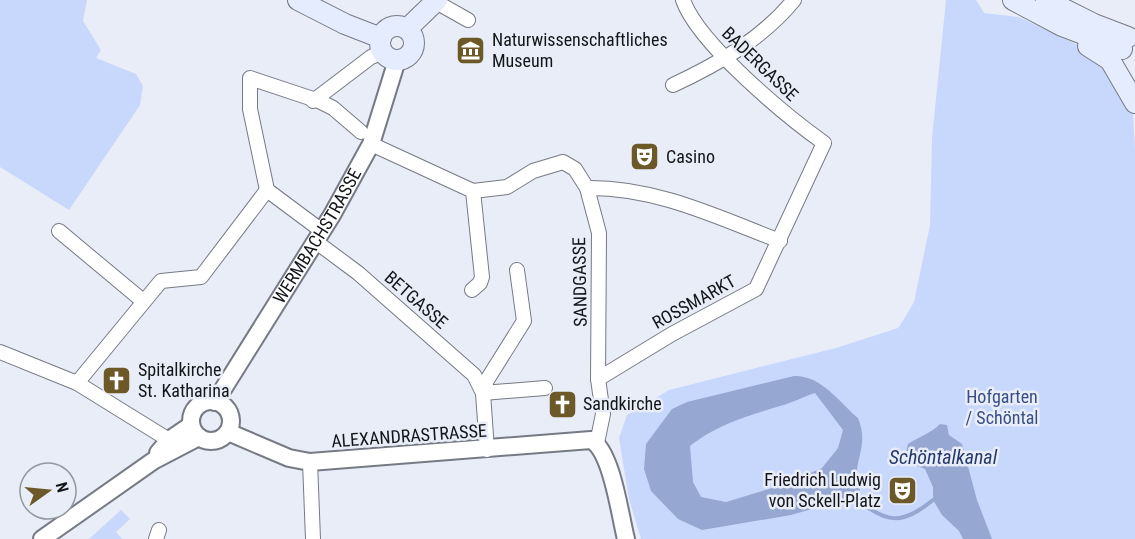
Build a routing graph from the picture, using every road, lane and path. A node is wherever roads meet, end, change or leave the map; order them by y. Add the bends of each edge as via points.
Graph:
1 (298, 0) edge
2 (683, 0) edge
3 (794, 0) edge
4 (1013, 0) edge
5 (1046, 0) edge
6 (436, 1) edge
7 (468, 20) dead end
8 (1062, 26) junction
9 (407, 29) junction
10 (1128, 39) edge
11 (387, 50) junction
12 (727, 59) junction
13 (1135, 68) edge
14 (673, 85) dead end
15 (313, 101) junction
16 (1135, 103) edge
17 (366, 138) junction
18 (824, 143) joint
19 (587, 188) junction
20 (267, 190) junction
21 (473, 191) junction
22 (59, 231) dead end
23 (319, 236) junction
24 (780, 241) junction
25 (517, 270) dead end
26 (472, 290) dead end
27 (143, 301) junction
28 (0, 352) edge
29 (598, 379) junction
30 (77, 383) junction
31 (545, 388) dead end
32 (483, 393) junction
33 (215, 402) junction
34 (195, 431) junction
35 (228, 432) junction
36 (597, 443) junction
37 (172, 444) junction
38 (487, 450) junction
39 (310, 462) junction
40 (42, 539) edge
41 (313, 539) edge
42 (626, 539) edge

1 - 11 main road
2 - 12 street, BADERGASSE via 704,36
3 - 12 street via 776,20
4 - 8 main road
5 - 10 main road
6 - 7 street
6 - 9 main road
8 - 10 main road
8 - 16 main road via 1110,60
9 - 11 main road via 390,27
9 - 11 main road via 414,42 404,58
10 - 13 main road via 1125,61
11 - 15 street via 371,57
11 - 17 street, WERMBACHSTRASSE
12 - 14 street
12 - 18 street, BADERGASSE
15 - 17 street via 333,108
15 - 20 street via 250,78 250,109
17 - 21 street
17 - 23 street, WERMBACHSTRASSE
18 - 24 street, ROSSMARKT
19 - 21 street, SANDGASSE via 575,169 563,162 533,171 507,186
19 - 24 street via 614,188 678,201
19 - 29 street, SANDGASSE via 599,233
20 - 23 street, BETGASSE
20 - 27 street via 201,277 161,281
21 - 26 street via 482,277
22 - 27 street
23 - 32 street, BETGASSE via 474,375
23 - 33 street, WERMBACHSTRASSE
24 - 29 street, ROSSMARKT via 756,289
25 - 32 street via 524,321
27 - 30 street
28 - 30 street
29 - 36 street via 603,414
30 - 37 street
31 - 32 street
32 - 38 street
33 - 34 street via 195,409
33 - 35 street via 228,411
34 - 35 street via 215,441
34 - 37 street
35 - 39 street, ALEXANDRASTRASSE via 289,458
36 - 38 street, ALEXANDRASTRASSE via 583,439
36 - 42 street via 607,461
37 - 40 street
38 - 39 street, ALEXANDRASTRASSE
39 - 41 street

